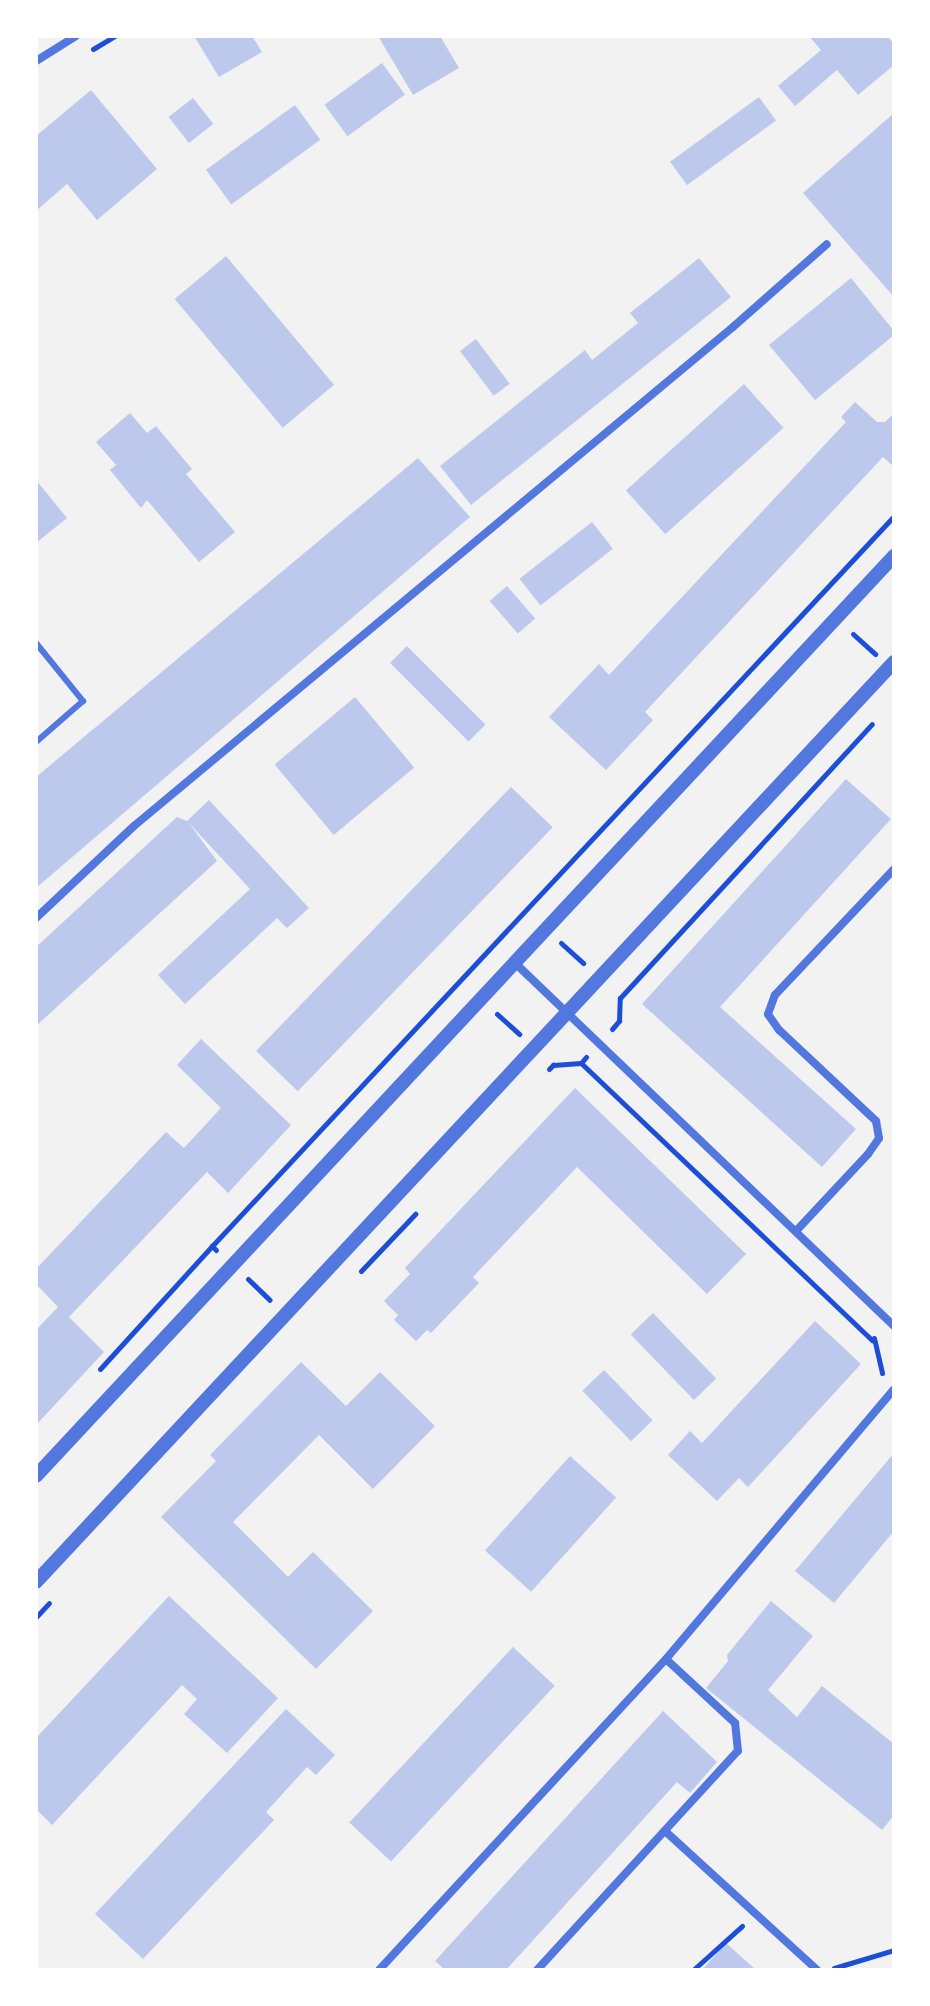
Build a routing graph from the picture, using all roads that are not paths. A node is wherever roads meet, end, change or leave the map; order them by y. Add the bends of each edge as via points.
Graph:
1 (76, 36) edge
2 (36, 61) edge
3 (827, 244) dead end
4 (894, 556) edge
5 (36, 643) edge
6 (894, 662) edge
7 (36, 742) edge
8 (894, 869) edge
9 (36, 918) edge
10 (514, 962) junction
11 (568, 1012) junction
12 (797, 1230) junction
13 (892, 1324) edge
14 (894, 1389) edge
15 (36, 1476) edge
16 (36, 1582) edge
17 (666, 1659) junction
18 (665, 1831) junction
19 (384, 1968) edge
20 (537, 1970) edge
21 (817, 1970) edge

1 - 2 street
3 - 9 street via 134,826
4 - 10 street
5 - 7 lane via 83,701
6 - 11 street
8 - 12 street via 775,995 768,1014 876,1121 879,1138
10 - 11 street
10 - 15 street
11 - 12 street
11 - 16 street
12 - 13 street
14 - 17 street
17 - 18 street via 735,1723 738,1751
17 - 19 street
18 - 20 street
18 - 21 street

